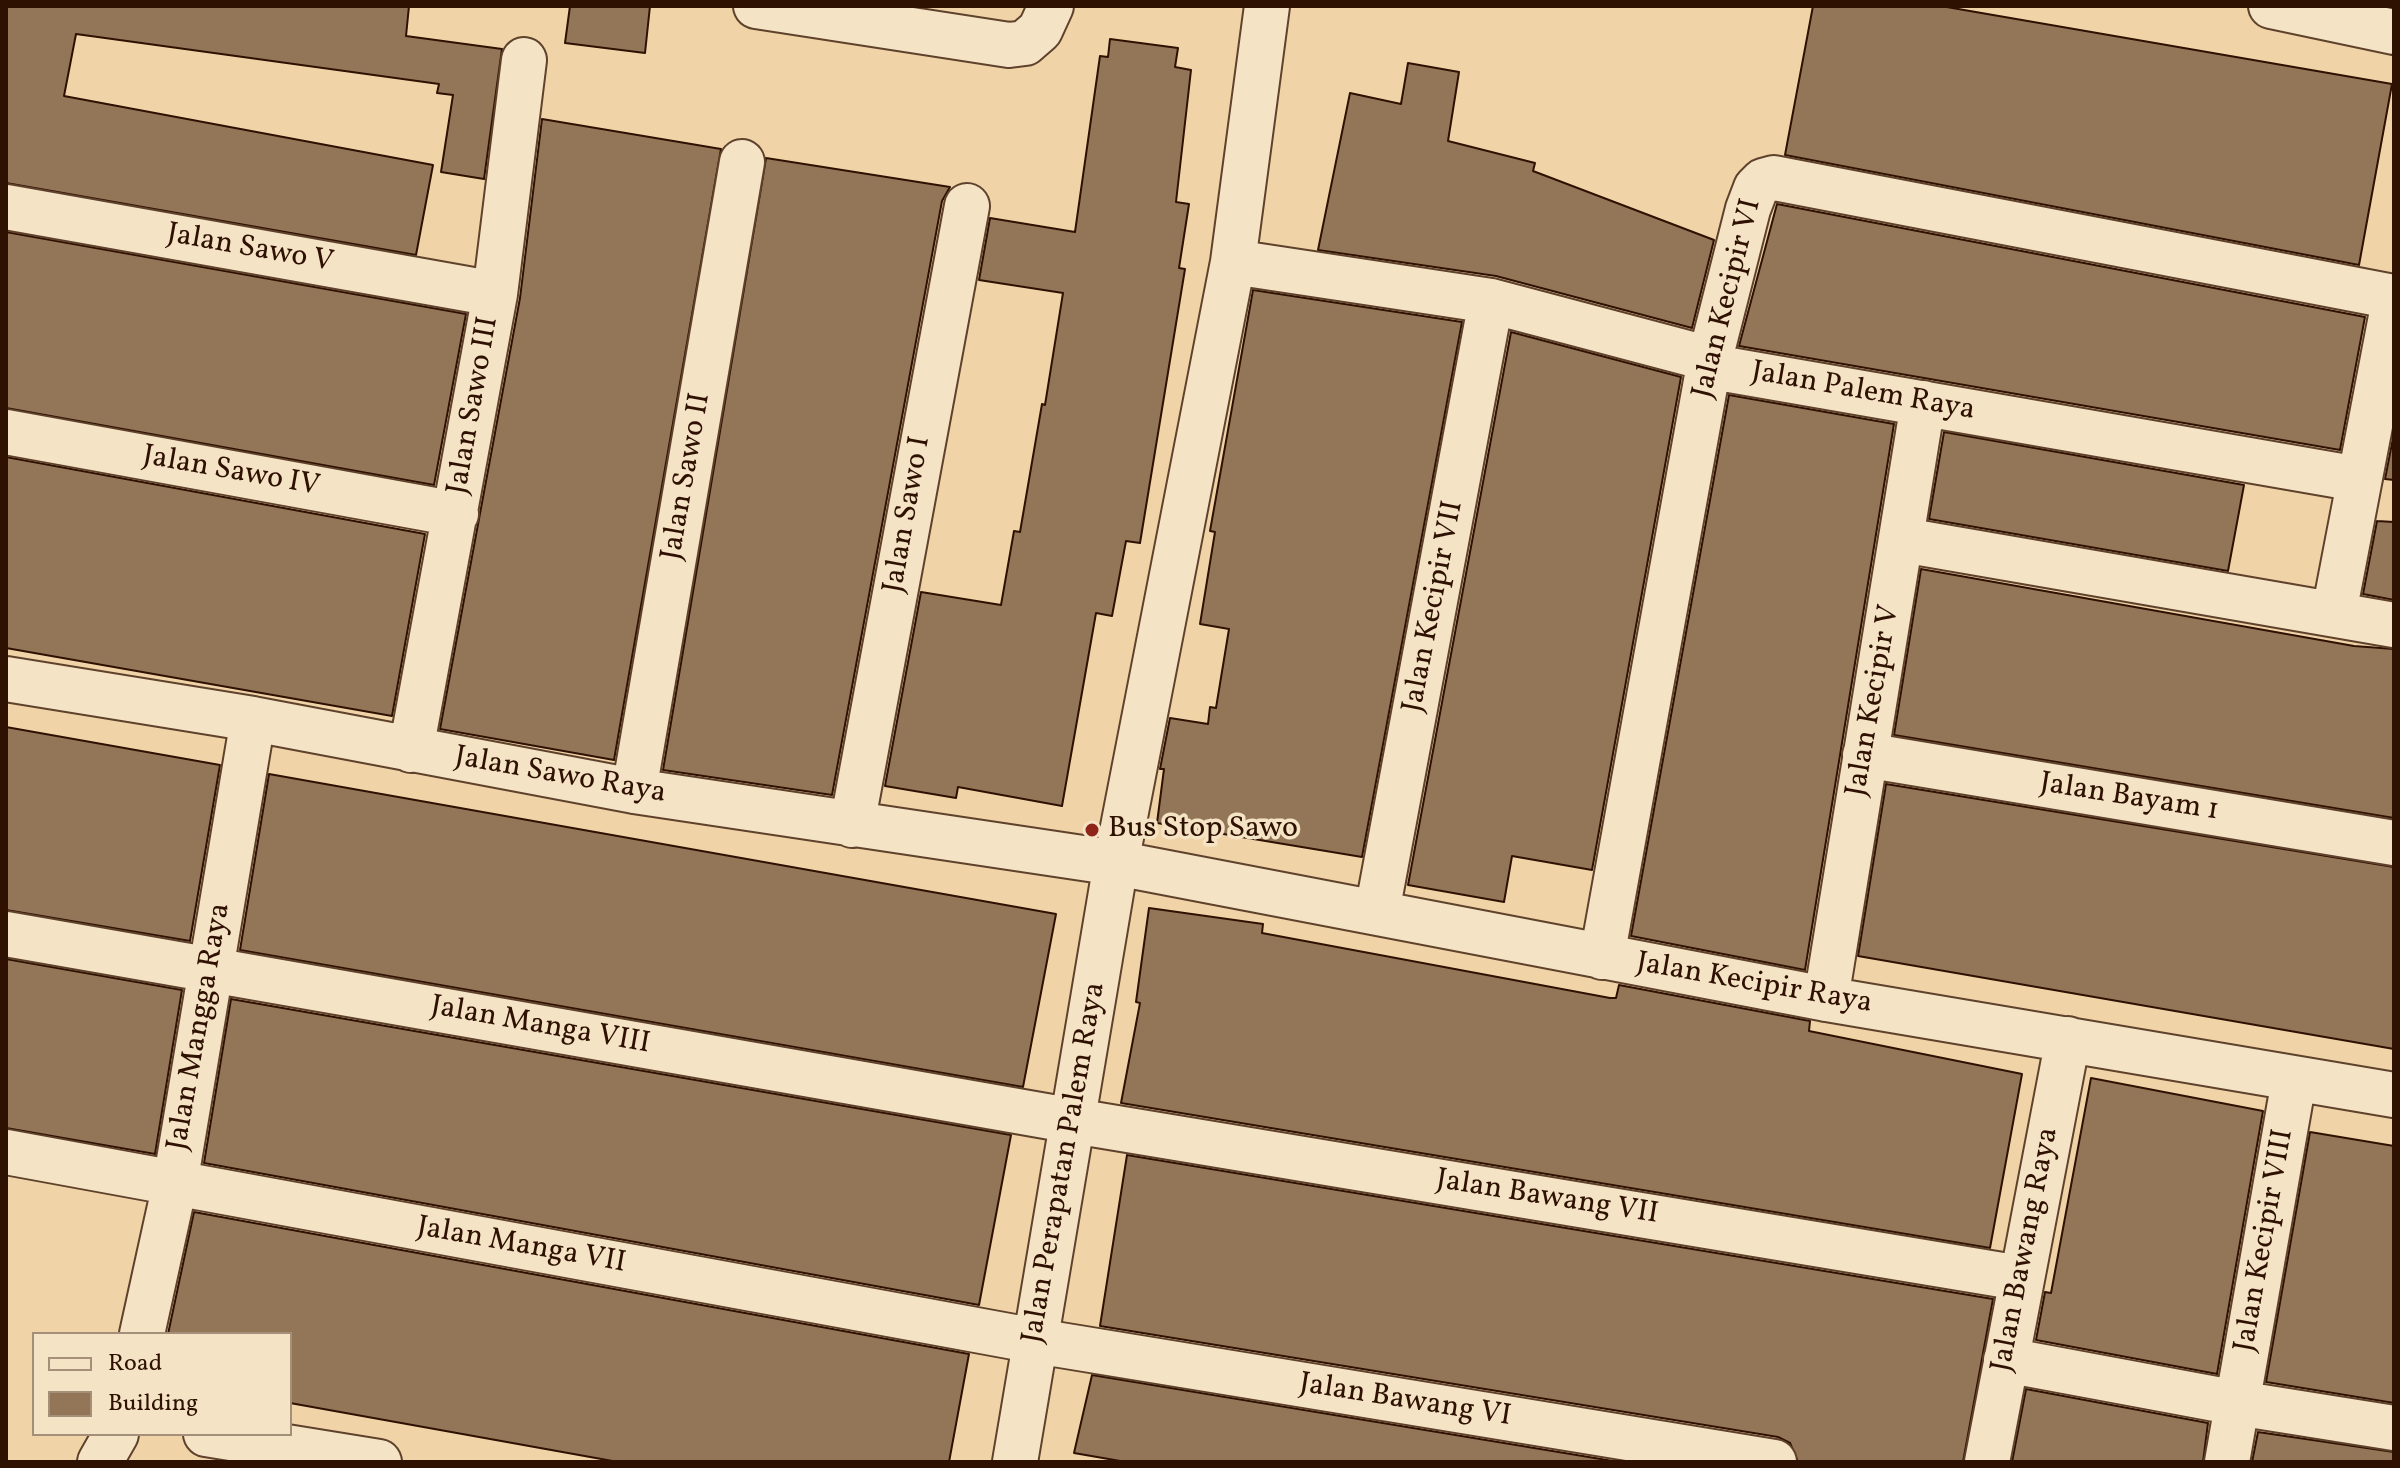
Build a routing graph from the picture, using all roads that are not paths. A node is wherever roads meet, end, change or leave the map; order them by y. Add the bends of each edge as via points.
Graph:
1 (756, 6) edge
2 (1051, 6) edge
3 (1267, 6) edge
4 (2271, 6) edge
5 (2394, 32) edge
6 (524, 60) dead end
7 (742, 162) dead end
8 (967, 206) dead end
9 (6, 207) edge
10 (1233, 262) junction
11 (495, 294) junction
12 (2394, 299) edge
13 (1491, 301) junction
14 (1710, 359) junction
15 (1923, 403) junction
16 (6, 432) edge
17 (2358, 479) junction
18 (456, 514) junction
19 (1903, 540) junction
20 (2334, 613) junction
21 (2394, 625) edge
22 (6, 679) edge
23 (253, 719) junction
24 (411, 750) junction
25 (1865, 755) junction
26 (634, 791) junction
27 (852, 825) junction
28 (2394, 843) edge
29 (1116, 863) junction
30 (1377, 912) junction
31 (6, 934) edge
32 (1602, 957) junction
33 (212, 969) junction
34 (1826, 999) junction
35 (2068, 1039) junction
36 (2294, 1080) junction
37 (2394, 1095) edge
38 (1074, 1121) junction
39 (6, 1152) edge
40 (175, 1184) junction
41 (2020, 1278) junction
42 (142, 1332) edge
43 (1036, 1341) junction
44 (2006, 1360) junction
45 (2237, 1403) junction
46 (2394, 1428) edge
47 (115, 1436) edge
48 (214, 1436) edge
49 (287, 1454) edge
50 (100, 1462) edge
51 (379, 1462) edge
52 (1015, 1462) edge
53 (1774, 1462) edge
54 (1987, 1462) edge
55 (2227, 1462) edge

1 - 2 street via 1009,45 1025,43 1040,30
3 - 10 street, Jalan Perapatan Palem Raya
4 - 5 street
6 - 11 street, Jalan Sawo III
7 - 26 street, Jalan Sawo II
8 - 27 street, Jalan Sawo I
9 - 11 street, Jalan Sawo V
10 - 13 street, Jalan Palem Raya
10 - 29 street, Jalan Perapatan Palem Raya
11 - 18 street, Jalan Sawo III
12 - 14 street, Jalan Kecipir VI via 1774,178 1756,188 1748,209
12 - 17 street
13 - 14 street, Jalan Palem Raya
13 - 30 street, Jalan Kecipir VII
14 - 15 street, Jalan Palem Raya via 1724,369
14 - 32 street, Jalan Kecipir VI
15 - 17 street, Jalan Palem Raya
15 - 19 street, Jalan Kecipir V
16 - 18 street, Jalan Sawo IV
17 - 20 street
18 - 24 street, Jalan Sawo III
19 - 20 street
19 - 25 street, Jalan Kecipir V
20 - 21 street
22 - 23 street, Jalan Sawo Raya
23 - 24 street, Jalan Sawo Raya
23 - 33 street, Jalan Mangga Raya
24 - 26 street, Jalan Sawo Raya
25 - 28 street, Jalan Bayam 1
25 - 34 street, Jalan Kecipir V
26 - 27 street, Jalan Sawo Raya
27 - 29 street, Jalan Sawo Raya
29 - 30 street, Jalan Kecipir Raya
29 - 38 street, Jalan Perapatan Palem Raya
30 - 32 street, Jalan Kecipir Raya
31 - 33 street, Jalan Manga VIII
32 - 34 street, Jalan Kecipir Raya
33 - 38 street, Jalan Manga VIII
33 - 40 street, Jalan Mangga Raya
34 - 35 street, Jalan Kecipir Raya
35 - 36 street, Jalan Kecipir Raya
35 - 41 street, Jalan Bawang Raya
36 - 37 street, Jalan Kecipir Raya
36 - 45 street, Jalan Kecipir VIII
38 - 41 street, Jalan Bawang VII
38 - 43 street, Jalan Perapatan Palem Raya
39 - 40 street, Jalan Manga VII
40 - 42 street, Jalan Mangga Raya
40 - 43 street, Jalan Manga VII
41 - 44 street, Jalan Bawang Raya
43 - 52 street, Jalan Perapatan Palem Raya
43 - 53 street, Jalan Bawang VI
44 - 45 street
44 - 54 street, Jalan Bawang Raya
45 - 46 street
45 - 55 street, Jalan Kecipir VIII
47 - 50 street
48 - 49 street
49 - 51 street

